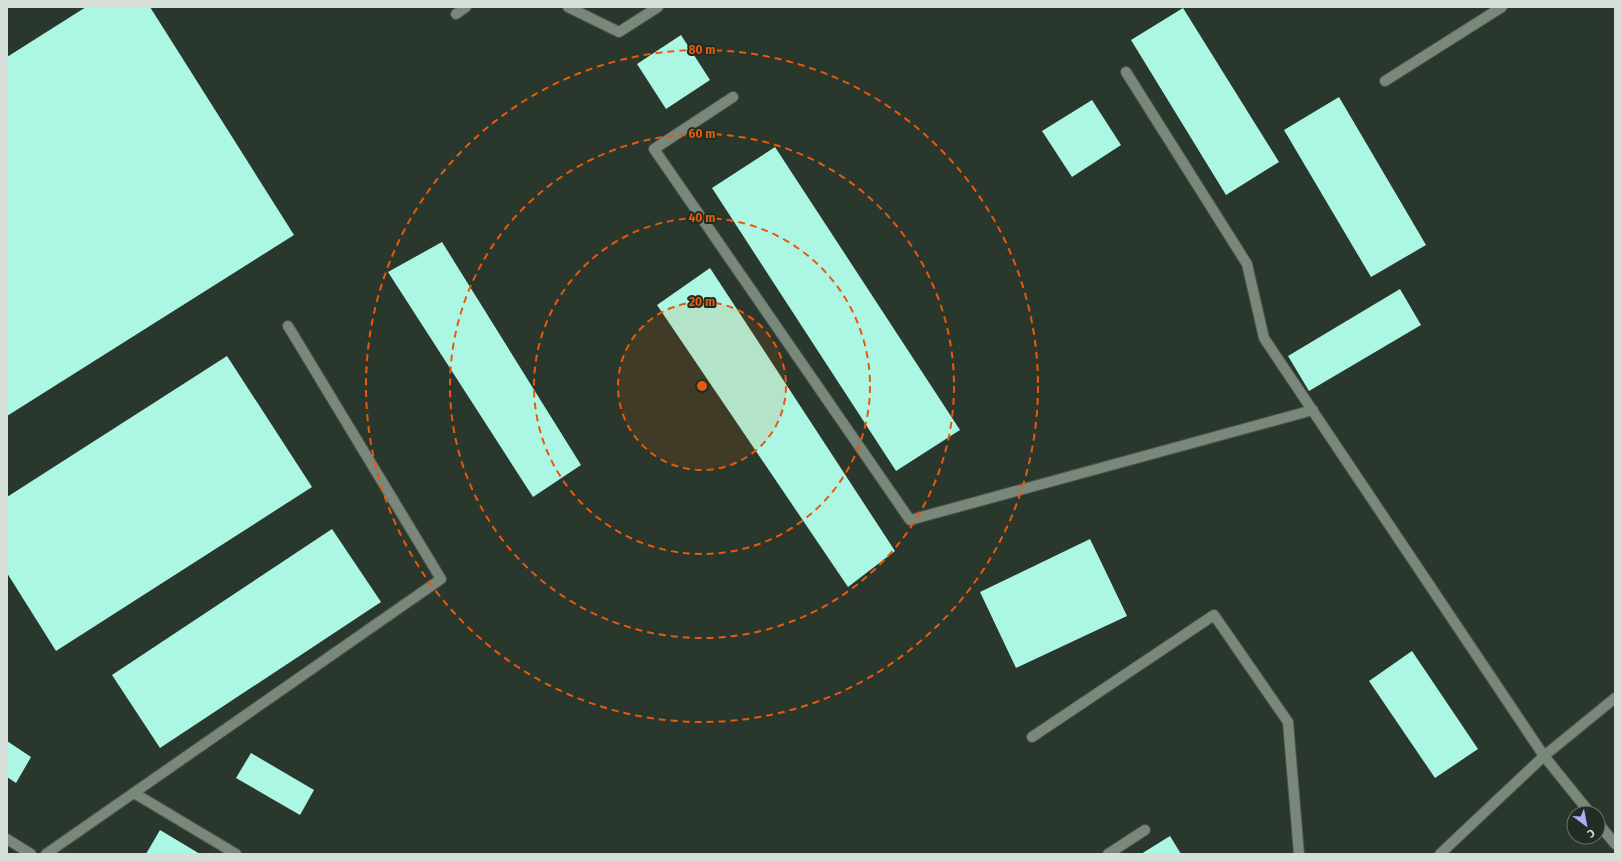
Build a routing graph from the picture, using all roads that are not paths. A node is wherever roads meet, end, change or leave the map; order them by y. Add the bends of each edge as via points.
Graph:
1 (466, 7) edge
2 (568, 7) edge
3 (658, 7) edge
4 (1502, 7) edge
5 (456, 14) dead end
6 (1126, 72) dead end
7 (1385, 81) dead end
8 (733, 97) dead end
9 (288, 326) dead end
10 (1313, 410) junction
11 (1615, 698) edge
12 (1032, 737) dead end
13 (1544, 756) junction
14 (134, 793) junction
15 (1584, 805) edge
16 (1145, 830) dead end
17 (1606, 833) edge
18 (7, 840) edge
19 (1615, 844) edge
20 (31, 854) edge
21 (46, 854) edge
22 (236, 854) edge
23 (1108, 854) edge
24 (1299, 854) edge
25 (1440, 854) edge

1 - 5 lane
2 - 3 lane via 619,32
4 - 7 lane
6 - 10 lane via 1247,264 1264,338
8 - 10 lane via 654,148 910,520
9 - 14 lane via 441,579
10 - 13 lane
11 - 13 lane
12 - 24 lane via 1214,615 1288,722
13 - 15 lane
13 - 25 lane
14 - 21 lane
14 - 22 lane
16 - 23 lane
17 - 19 lane
18 - 20 lane

